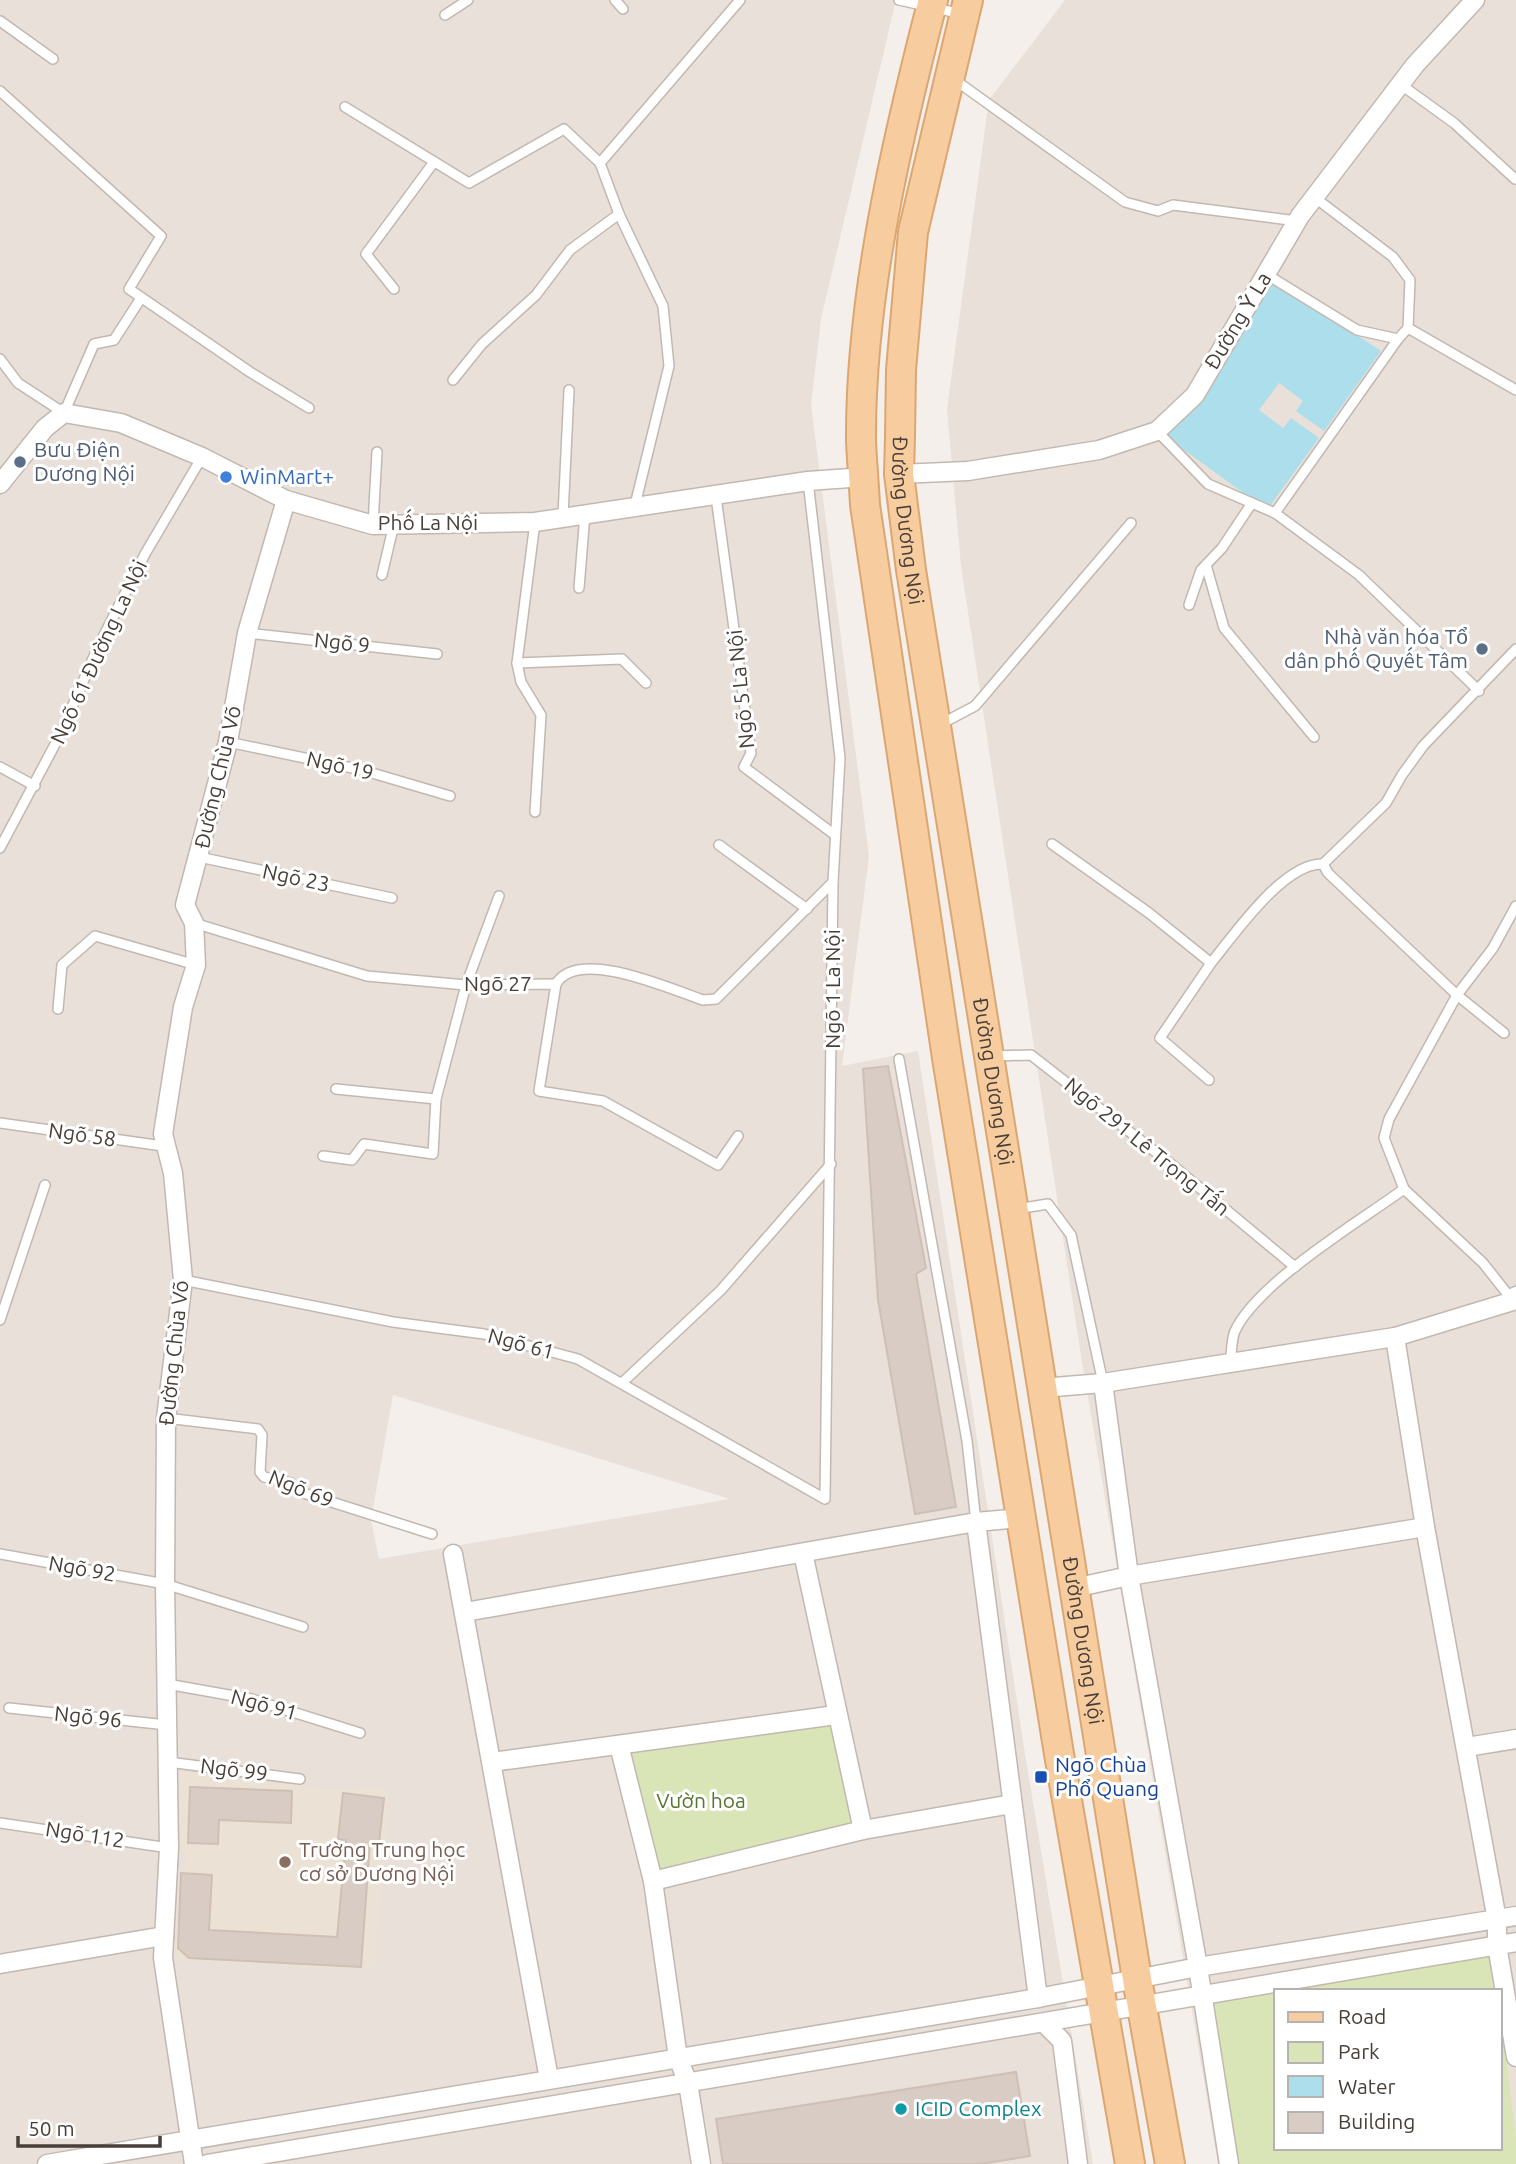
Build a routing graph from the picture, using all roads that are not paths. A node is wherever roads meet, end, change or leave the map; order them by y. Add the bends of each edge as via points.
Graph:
1 (468, 0) edge
2 (615, 0) edge
3 (740, 0) edge
4 (899, 0) edge
5 (1475, 0) edge
6 (932, 4) edge
7 (966, 7) edge
8 (623, 9) dead end
9 (446, 15) dead end
10 (0, 21) edge
11 (53, 59) dead end
12 (951, 77) junction
13 (1400, 84) junction
14 (0, 91) edge
15 (345, 107) dead end
16 (434, 162) junction
17 (600, 163) junction
18 (1515, 179) edge
19 (1314, 197) junction
20 (620, 214) junction
21 (1297, 221) junction
22 (1266, 274) junction
23 (394, 289) dead end
24 (141, 298) junction
25 (1408, 328) junction
26 (1398, 339) junction
27 (0, 359) edge
28 (453, 380) dead end
29 (569, 390) dead end
30 (1516, 390) edge
31 (309, 408) dead end
32 (64, 413) junction
33 (1157, 431) junction
34 (377, 452) dead end
35 (202, 457) junction
36 (899, 474) junction
37 (864, 477) junction
38 (807, 481) junction
39 (0, 484) edge
40 (716, 497) junction
41 (286, 500) junction
42 (1252, 503) junction
43 (635, 505) junction
44 (585, 513) junction
45 (1275, 513) junction
46 (563, 516) junction
47 (535, 522) junction
48 (1130, 523) dead end
49 (394, 524) junction
50 (373, 525) junction
51 (1206, 565) junction
52 (382, 575) dead end
53 (579, 588) dead end
54 (1189, 605) dead end
55 (247, 633) junction
56 (1516, 649) edge
57 (437, 654) dead end
58 (517, 663) junction
59 (646, 683) dead end
60 (1479, 691) junction
61 (936, 727) junction
62 (1314, 737) dead end
63 (228, 742) junction
64 (0, 767) edge
65 (34, 786) junction
66 (450, 796) dead end
67 (535, 812) dead end
68 (835, 835) junction
69 (1052, 844) dead end
70 (719, 845) dead end
71 (0, 848) edge
72 (200, 857) junction
73 (1323, 864) junction
74 (833, 882) junction
75 (499, 896) dead end
76 (392, 898) dead end
77 (1516, 906) edge
78 (807, 909) junction
79 (194, 923) junction
80 (1211, 963) junction
81 (196, 965) junction
82 (556, 984) junction
83 (466, 985) junction
84 (1457, 995) junction
85 (58, 1009) dead end
86 (1504, 1032) dead end
87 (989, 1056) junction
88 (899, 1059) dead end
89 (1209, 1080) dead end
90 (337, 1089) dead end
91 (436, 1099) junction
92 (0, 1123) edge
93 (738, 1136) dead end
94 (163, 1146) junction
95 (323, 1157) dead end
96 (831, 1164) junction
97 (45, 1185) dead end
98 (1404, 1189) junction
99 (1013, 1209) junction
100 (1295, 1267) junction
101 (183, 1280) junction
102 (1515, 1299) edge
103 (0, 1320) edge
104 (1395, 1338) junction
105 (1230, 1363) junction
106 (623, 1382) junction
107 (1103, 1383) junction
108 (1042, 1388) junction
109 (166, 1418) junction
110 (825, 1499) joint
111 (1021, 1518) junction
112 (976, 1522) junction
113 (1425, 1527) junction
114 (432, 1534) dead end
115 (803, 1553) junction
116 (0, 1554) edge
117 (453, 1554) dead end
118 (1129, 1576) junction
119 (165, 1584) junction
120 (1074, 1588) junction
121 (465, 1612) junction
122 (303, 1628) dead end
123 (167, 1684) junction
124 (9, 1708) dead end
125 (836, 1715) junction
126 (167, 1725) junction
127 (360, 1733) dead end
128 (1516, 1739) edge
129 (619, 1745) junction
130 (1467, 1747) junction
131 (168, 1762) junction
132 (492, 1762) junction
133 (300, 1779) dead end
134 (1012, 1804) junction
135 (0, 1823) edge
136 (863, 1830) junction
137 (169, 1848) junction
138 (653, 1881) junction
139 (1516, 1916) edge
140 (1496, 1920) junction
141 (164, 1936) junction
142 (1516, 1942) edge
143 (1497, 1945) junction
144 (0, 1964) edge
145 (1198, 1967) junction
146 (1140, 1992) junction
147 (1203, 1997) junction
148 (1038, 1998) junction
149 (1103, 1999) junction
150 (1044, 2023) junction
151 (1516, 2057) edge
152 (678, 2058) junction
153 (549, 2079) junction
154 (688, 2083) junction
155 (190, 2139) junction
156 (47, 2164) edge
157 (194, 2164) edge
158 (206, 2164) edge
159 (701, 2164) edge
160 (1078, 2164) edge
161 (1130, 2164) edge
162 (1170, 2164) edge
163 (1229, 2164) edge

1 - 9 lane
2 - 8 lane
3 - 17 lane
4 - 6 lane
5 - 13 street, Đường Ỷ La
6 - 7 lane
6 - 37 main road, Đường Dương Nội via 904,114 873,291 864,370
7 - 12 main road, Đường Dương Nội
10 - 11 lane
12 - 21 lane via 1125,202 1158,211 1173,205
12 - 36 main road, Đường Dương Nội via 914,232 901,370
13 - 18 lane via 1454,123
13 - 19 street, Đường Ỷ La
14 - 24 lane via 161,236 129,289
15 - 16 lane
16 - 17 lane via 469,183 564,129
16 - 23 lane via 366,254
17 - 20 lane
19 - 21 street, Đường Ỷ La
19 - 25 lane via 1393,257 1410,280
20 - 28 lane via 570,250 536,295 482,344
20 - 43 lane via 663,306 669,366
21 - 22 street, Đường Ỷ La
22 - 26 lane via 1357,330
22 - 33 street, Đường Ỷ La via 1195,395
24 - 31 lane
24 - 32 lane via 114,340 94,344
25 - 26 lane
25 - 30 lane
26 - 45 lane
27 - 32 lane via 18,383
29 - 46 lane
32 - 35 street, Phố La Nội via 121,423
32 - 39 street via 45,428
33 - 36 street, Đường Ỷ La via 1099,450 968,471
33 - 42 lane via 1208,484
34 - 50 lane
35 - 41 street, Phố La Nội
35 - 65 lane, Ngõ 61 Đường La Nội via 139,566
36 - 37 main road
36 - 61 main road, Đường Dương Nội
37 - 38 street, Phố La Nội
37 - 111 main road, Đường Dương Nội via 945,1044
38 - 40 street, Phố La Nội
38 - 68 lane, Ngõ 1 La Nội via 840,758
40 - 43 street, Phố La Nội
40 - 68 lane, Ngõ 5 La Nội via 751,754 744,767
41 - 50 street, Phố La Nội
41 - 55 street, Đường Chùa Võ
42 - 45 lane
42 - 51 lane
43 - 44 street, Phố La Nội
44 - 46 street, Phố La Nội
44 - 53 lane
45 - 60 lane via 1359,575
46 - 47 street, Phố La Nội
47 - 49 street, Phố La Nội
47 - 58 lane
48 - 61 lane via 975,706
49 - 50 street, Phố La Nội
49 - 52 lane
51 - 54 lane
51 - 62 lane via 1224,628
55 - 57 lane, Ngõ 9
55 - 63 street, Đường Chùa Võ
56 - 60 lane
58 - 59 lane via 622,659
58 - 67 lane via 521,682 541,715
60 - 73 lane via 1412,760 1386,803
61 - 87 main road, Đường Dương Nội
63 - 66 lane, Ngõ 19 via 362,770
63 - 72 street, Đường Chùa Võ
64 - 65 lane
65 - 71 lane, Ngõ 61 Đường La Nội
68 - 74 lane, Ngõ 1 La Nội
69 - 80 lane via 1149,912
70 - 78 lane
72 - 76 lane, Ngõ 23
72 - 79 street, Đường Chùa Võ via 185,905
73 - 80 lane via 1312,863 1286,879
73 - 84 lane
74 - 78 lane
74 - 96 lane, Ngõ 1 La Nội
75 - 83 lane
77 - 84 lane via 1493,948
78 - 82 lane via 716,999 703,1000 594,968 572,970
79 - 81 street, Đường Chùa Võ
79 - 83 lane, Ngõ 27 via 367,976
80 - 89 lane via 1160,1038
81 - 85 lane via 95,936 62,965
81 - 94 street, Đường Chùa Võ via 183,1007
82 - 83 lane, Ngõ 27
82 - 93 lane, Ngõ 27 via 539,1091 603,1101 718,1165
83 - 91 lane
84 - 86 lane
84 - 98 lane via 1384,1138
87 - 99 main road, Đường Dương Nội
87 - 100 lane, Ngõ 291 Lê Trọng Tấn via 1031,1055
88 - 112 lane via 967,1441
90 - 91 lane
91 - 95 lane via 433,1154 364,1144 352,1160
92 - 94 lane, Ngõ 58
94 - 101 street, Đường Chùa Võ via 173,1173
96 - 106 lane via 721,1290
96 - 110 lane, Ngõ 1 La Nội
97 - 103 lane
98 - 100 lane
98 - 102 lane
99 - 107 lane via 1048,1204 1071,1235
99 - 108 main road, Đường Dương Nội
100 - 105 lane via 1263,1295 1235,1331
101 - 106 lane, Ngõ 61 via 393,1322 484,1334 578,1359
101 - 109 street, Đường Chùa Võ
102 - 104 street
104 - 105 street
104 - 113 street
105 - 107 street
106 - 110 lane, Ngõ 61
107 - 108 street
107 - 118 street
108 - 120 main road, Đường Dương Nội
109 - 114 lane, Ngõ 69 via 258,1430 264,1477
109 - 119 street, Đường Chùa Võ
111 - 112 street
111 - 149 main road, Đường Dương Nội
112 - 115 street
112 - 134 street
113 - 118 street
113 - 130 street
115 - 121 street
115 - 125 street
116 - 119 lane, Ngõ 92
117 - 121 street
118 - 120 street
118 - 145 street
119 - 122 lane, Ngõ 92
119 - 123 street, Đường Chùa Võ
120 - 146 main road, Đường Dương Nội
121 - 132 street
123 - 126 street, Đường Chùa Võ
123 - 127 lane, Ngõ 91 via 251,1699
124 - 126 lane, Ngõ 96
125 - 129 street
125 - 136 street
126 - 131 street, Đường Chùa Võ
128 - 130 street
129 - 132 street
129 - 138 street
130 - 140 street
131 - 133 lane, Ngõ 99
131 - 137 street, Đường Chùa Võ
132 - 153 street
134 - 136 street
134 - 148 street
135 - 137 lane, Ngõ 112
136 - 138 street
137 - 141 street, Đường Chùa Võ
138 - 152 street
139 - 140 street
140 - 143 street
140 - 145 street
141 - 144 street
141 - 155 street, Đường Chùa Võ via 164,1966
142 - 143 street
143 - 147 street
143 - 151 street
145 - 146 street
145 - 147 street
146 - 147 street
146 - 149 street
146 - 149 street
146 - 162 main road, Đường Dương Nội
147 - 163 street
148 - 149 street
148 - 152 street
149 - 150 street
149 - 161 main road, Đường Dương Nội
150 - 154 street
150 - 160 street via 1062,2041
152 - 153 street
152 - 154 street
153 - 155 street
154 - 158 street
154 - 159 street
155 - 156 street
155 - 157 street, Đường Chùa Võ

